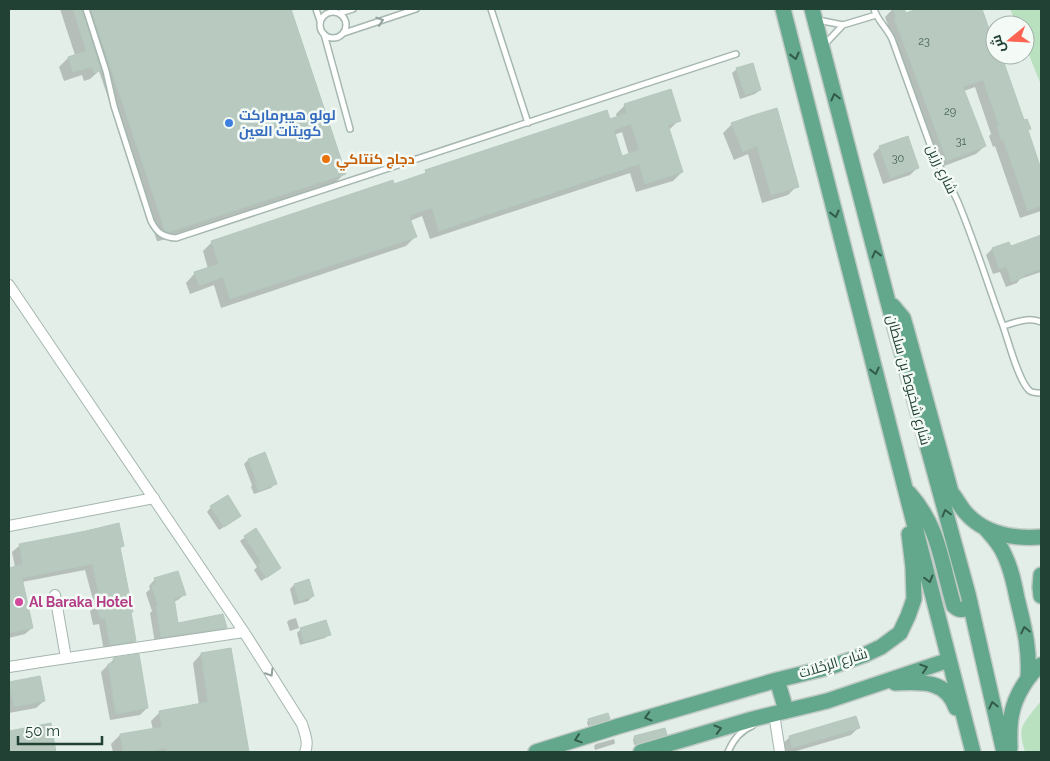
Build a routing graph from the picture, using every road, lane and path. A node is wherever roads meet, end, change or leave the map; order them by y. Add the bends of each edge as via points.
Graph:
1 (86, 9) edge
2 (316, 9) edge
3 (353, 9) edge
4 (416, 9) edge
5 (491, 9) edge
6 (783, 9) edge
7 (874, 9) edge
8 (340, 13) junction
9 (814, 14) edge
10 (876, 16) junction
11 (320, 21) junction
12 (843, 25) junction
13 (344, 33) junction
14 (324, 34) junction
15 (823, 47) junction
16 (736, 54) dead end
17 (528, 123) junction
18 (350, 129) dead end
19 (9, 286) edge
20 (888, 302) junction
21 (1041, 322) edge
22 (1003, 326) junction
23 (1041, 393) edge
24 (905, 488) junction
25 (154, 498) junction
26 (9, 526) edge
27 (983, 527) junction
28 (1041, 537) edge
29 (1041, 575) edge
30 (55, 595) dead end
31 (1041, 596) edge
32 (970, 602) junction
33 (244, 632) junction
34 (66, 658) junction
35 (949, 660) junction
36 (1041, 665) edge
37 (9, 667) edge
38 (1028, 678) junction
39 (777, 680) junction
40 (874, 685) junction
41 (775, 716) junction
42 (761, 724) dead end
43 (305, 752) edge
44 (536, 752) edge
45 (641, 752) edge
46 (728, 752) edge
47 (780, 752) edge
48 (972, 752) edge
49 (1004, 752) edge
50 (1010, 752) edge

1 - 17 lane via 151,221 167,238 184,236
2 - 11 lane
3 - 8 lane
13 -> 4 lane
5 - 17 lane
6 -> 24 main road
7 - 10 lane, شارع رزين
8 - 11 lane via 330,11
8 - 13 lane via 346,20
9 - 12 lane via 824,22
9 - 15 main road, شارع شخبوط بن سلطان
10 - 12 lane
10 - 22 lane, شارع رزين via 892,39 932,150 964,218
11 - 14 lane
12 - 15 lane
13 - 14 lane via 336,38
14 - 18 lane
20 -> 15 main road, شارع شخبوط بن سلطان
16 - 17 lane
19 - 25 street
20 - 27 main road via 903,318 951,492 964,511
32 -> 20 main road, شارع شخبوط بن سلطان
21 - 22 lane via 1031,319
22 - 23 lane, شارع رزين via 1022,381 1030,391
24 - 32 main road via 932,527 954,606 964,610
24 -> 35 main road
24 - 39 main road, شارع الرِحْلاَت via 914,599 900,633 864,655
25 - 26 street
25 - 33 street
27 - 28 main road via 1001,534
38 -> 27 main road via 1028,648 1012,574 999,544
29 - 31 main road
30 - 34 street
49 -> 32 main road, شارع شخبوط بن سلطان
33 - 34 street
33 -> 43 street via 302,724 307,740
34 - 37 street
40 -> 35 main road
35 - 48 main road
36 - 38 main road
38 - 50 main road via 1013,706
39 - 41 main road
39 -> 44 main road, شارع الرِحْلاَت
40 - 41 main road
40 - 48 main road via 914,682 934,685 947,692
45 -> 41 main road
41 - 47 street
42 - 46 lane via 742,731

